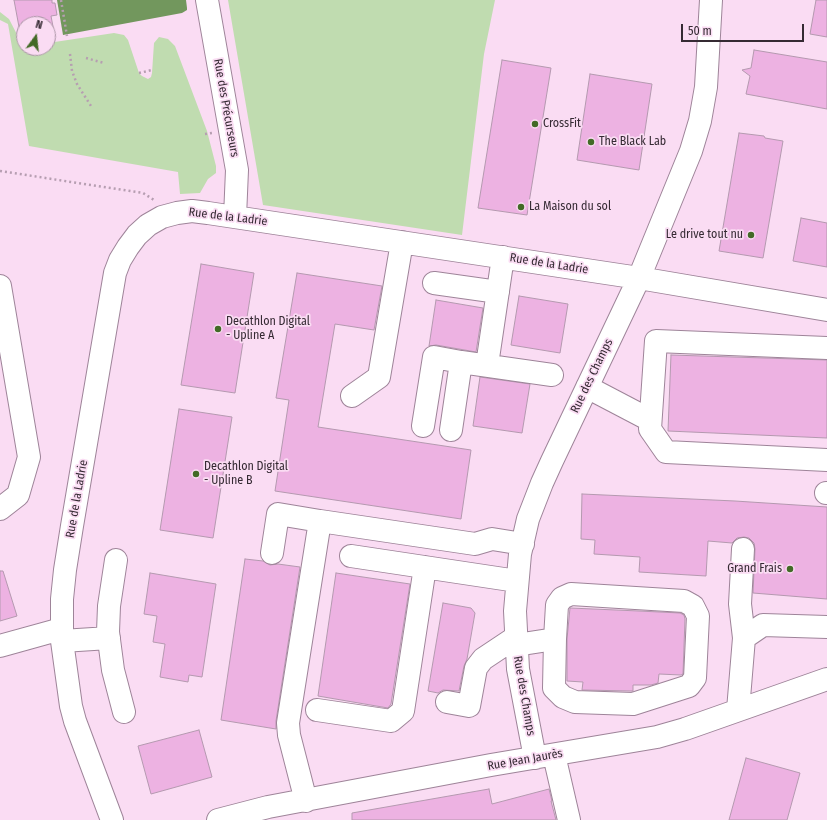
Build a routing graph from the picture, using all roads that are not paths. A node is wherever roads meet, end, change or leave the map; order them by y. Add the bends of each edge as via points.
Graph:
1 (207, 0) edge
2 (711, 0) edge
3 (235, 217) junction
4 (402, 242) junction
5 (503, 257) junction
6 (639, 278) junction
7 (434, 283) dead end
8 (0, 286) edge
9 (498, 292) junction
10 (827, 310) edge
11 (827, 348) edge
12 (461, 362) junction
13 (487, 365) junction
14 (552, 375) dead end
15 (587, 387) junction
16 (352, 396) dead end
17 (650, 420) junction
18 (423, 426) dead end
19 (451, 430) dead end
20 (827, 460) edge
21 (0, 509) edge
22 (320, 521) junction
23 (522, 544) junction
24 (743, 549) dead end
25 (272, 552) dead end
26 (351, 556) dead end
27 (116, 560) dead end
28 (426, 567) junction
29 (517, 581) junction
30 (827, 627) edge
31 (62, 635) junction
32 (109, 638) junction
33 (744, 638) junction
34 (555, 639) junction
35 (516, 641) junction
36 (0, 646) edge
37 (827, 679) edge
38 (447, 702) dead end
39 (317, 710) dead end
40 (738, 710) junction
41 (124, 712) dead end
42 (544, 756) junction
43 (306, 800) junction
44 (112, 820) edge
45 (218, 820) edge
46 (569, 820) edge

1 - 3 street, Rue des Précurseurs via 237,170
2 - 6 street, Rue des Champs via 706,80 700,121 686,166
3 - 4 street, Rue de la Ladrie
3 - 31 street, Rue de la Ladrie via 192,211 162,218 148,225 137,235 120,260 115,274 65,570
4 - 5 street, Rue de la Ladrie
4 - 16 street via 379,377
5 - 6 street, Rue de la Ladrie
5 - 9 street
6 - 10 street, Rue de la Ladrie
6 - 15 street, Rue des Champs
7 - 9 street
8 - 21 street via 29,457 18,495
9 - 13 street
11 - 17 street via 656,341
12 - 13 street
12 - 18 street via 434,357
12 - 19 street
13 - 14 street
15 - 17 street
15 - 23 street, Rue des Champs via 542,483 528,519
17 - 20 street via 650,429 666,452
22 - 23 street via 476,544 492,539
22 - 25 street via 278,514
22 - 43 street via 288,723
23 - 29 street, Rue des Champs
24 - 33 street via 740,604
26 - 28 street
27 - 32 street via 109,606
28 - 29 street
28 - 39 street via 403,711 391,721
29 - 35 street, Rue des Champs
30 - 33 street via 763,625
31 - 32 street
31 - 36 street
31 - 44 street, Rue de la Ladrie via 68,691 75,721
32 - 41 street via 113,670
33 - 40 street
34 - 34 street via 558,605 562,598 571,594 684,600 693,606 698,616 695,678 689,686 633,704 575,702 563,698 554,688
34 - 35 street
35 - 38 street via 483,659 476,668 469,706
35 - 42 street, Rue des Champs via 518,670
37 - 40 street, Rue Jean Jaurès
40 - 42 street, Rue Jean Jaurès via 657,737
42 - 43 street, Rue Jean Jaurès
42 - 46 street, Rue des Champs
43 - 45 street, Rue Jean Jaurès

